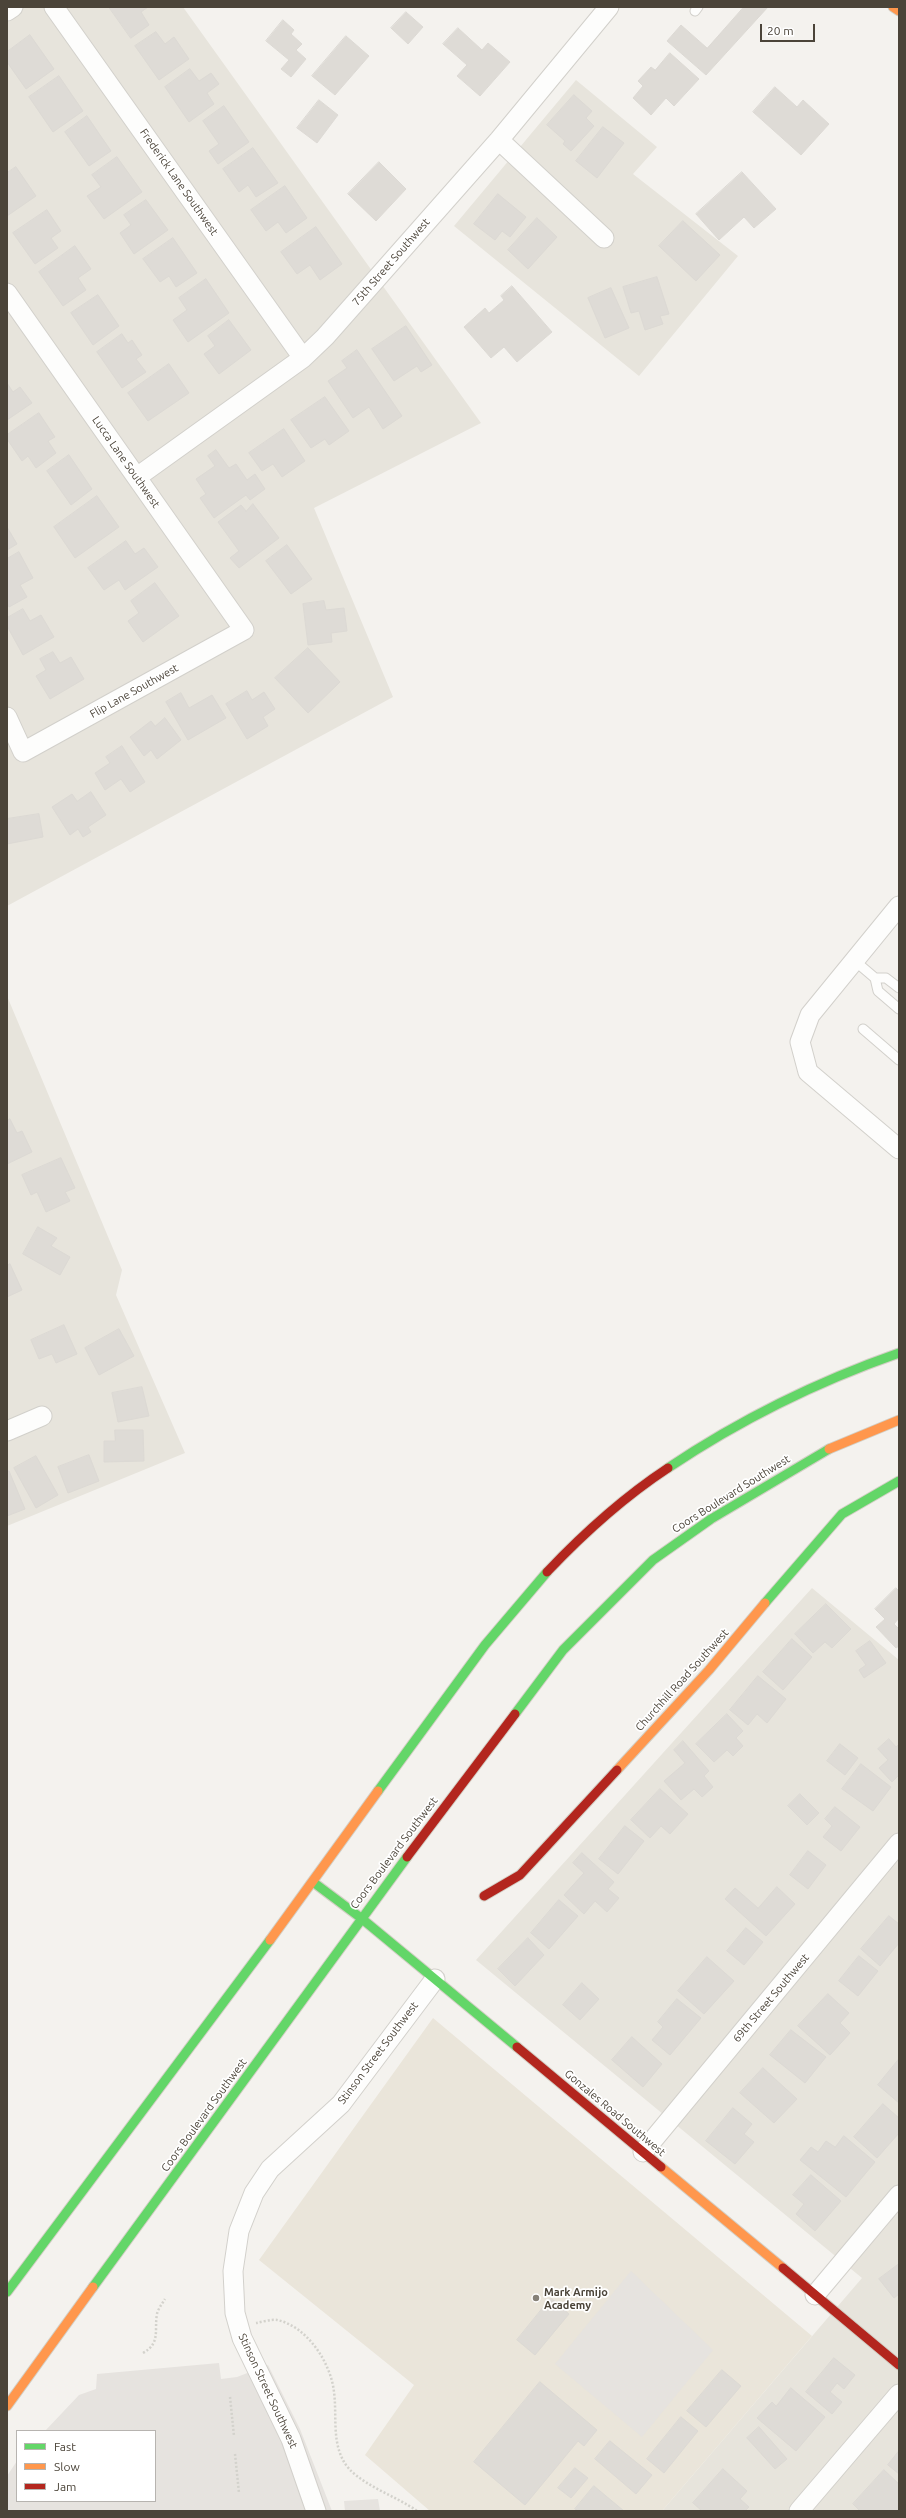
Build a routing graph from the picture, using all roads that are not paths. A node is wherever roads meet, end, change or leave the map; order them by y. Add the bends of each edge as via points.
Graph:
1 (13, 7) edge
2 (54, 7) edge
3 (609, 7) edge
4 (893, 7) edge
5 (7, 11) edge
6 (899, 11) edge
7 (499, 140) junction
8 (604, 238) dead end
9 (7, 293) edge
10 (303, 358) junction
11 (137, 478) junction
12 (244, 630) joint
13 (7, 717) edge
14 (899, 906) edge
15 (855, 961) junction
16 (875, 978) junction
17 (899, 988) edge
18 (899, 1009) edge
19 (863, 1029) dead end
20 (899, 1060) edge
21 (899, 1149) edge
22 (899, 1353) edge
23 (42, 1416) dead end
24 (899, 1420) edge
25 (7, 1431) edge
26 (899, 1481) edge
27 (899, 1843) edge
28 (313, 1882) junction
29 (484, 1896) dead end
30 (361, 1918) junction
31 (435, 1979) junction
32 (643, 2152) junction
33 (899, 2194) edge
34 (7, 2292) edge
35 (815, 2296) junction
36 (899, 2365) edge
37 (899, 2394) edge
38 (7, 2406) edge
39 (316, 2511) edge
40 (799, 2511) edge

1 - 5 street
2 - 10 street, Frederick Lane Southwest
3 - 7 street, 75th Street Southwest
4 - 6 main road
7 - 8 street
7 - 10 street, 75th Street Southwest via 325,337
9 - 11 street, Lucca Lane Southwest
10 - 11 street, 75th Street Southwest
11 - 12 street, Lucca Lane Southwest
12 - 13 street, Flip Lane Southwest via 23,752
14 - 15 street
15 - 16 lane
15 - 21 street via 810,1015 800,1042 802,1056 808,1072
16 - 17 lane via 886,978
16 - 18 lane via 878,991
19 - 20 lane
22 - 28 main road via 832,1377 730,1427 636,1491 596,1526 551,1569 507,1618
23 - 25 street
24 - 30 main road, Coors Boulevard Southwest via 821,1452 711,1518 653,1560 563,1650
26 - 29 main road, Churchhill Road Southwest via 842,1514 709,1670 520,1875
27 - 32 street, 69th Street Southwest
28 - 30 main road, Gonzales Road Southwest
28 - 34 main road
30 - 31 main road, Gonzales Road Southwest
30 - 38 main road, Coors Boulevard Southwest
31 - 32 main road, Gonzales Road Southwest
31 - 39 street, Stinson Street Southwest via 341,2104 270,2169 254,2193 239,2232 233,2271 235,2313 242,2338 291,2439
32 - 35 main road, Gonzales Road Southwest
33 - 35 street
35 - 36 main road, Gonzales Road Southwest
37 - 40 street

